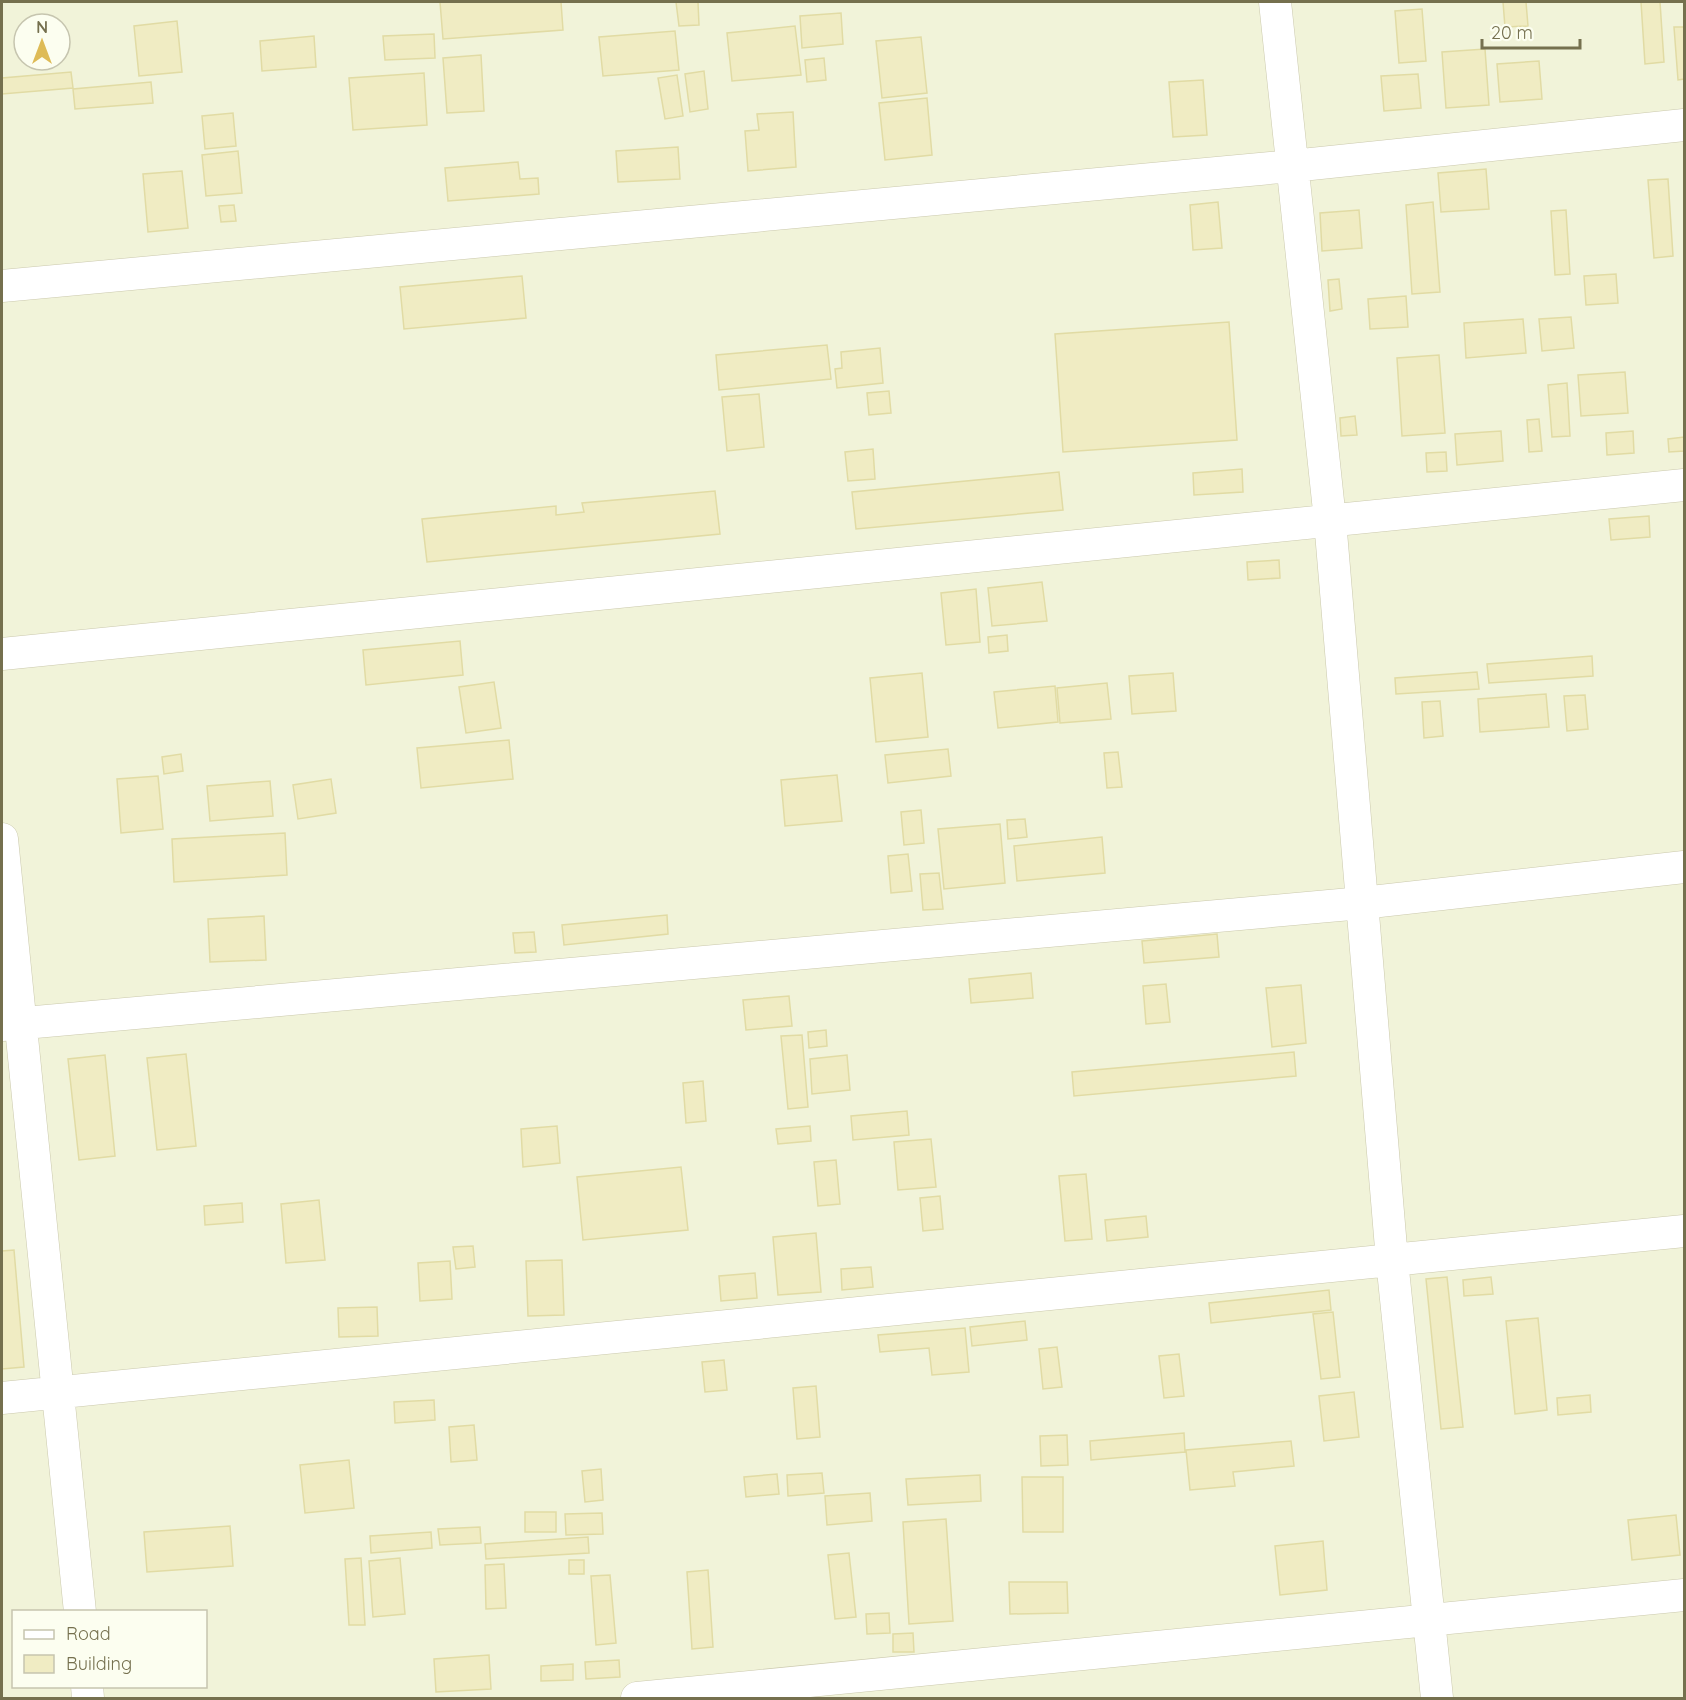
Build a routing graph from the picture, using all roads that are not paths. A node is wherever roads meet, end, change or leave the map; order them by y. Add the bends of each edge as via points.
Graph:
1 (1275, 2) edge
2 (1684, 125) edge
3 (1292, 166) junction
4 (2, 286) edge
5 (1684, 485) edge
6 (1330, 520) junction
7 (2, 654) edge
8 (2, 839) edge
9 (1684, 867) edge
10 (1362, 903) junction
11 (11, 1023) edge
12 (1684, 1231) edge
13 (1392, 1260) junction
14 (58, 1393) junction
15 (2, 1398) edge
16 (1684, 1595) edge
17 (80, 1610) edge
18 (1429, 1620) junction
19 (637, 1698) edge
20 (1437, 1698) edge

1 - 3 street
2 - 3 street
3 - 4 street
3 - 6 street
5 - 6 street
6 - 7 street
6 - 10 street
8 - 11 street
9 - 10 street
10 - 11 street
10 - 13 street
11 - 14 street
12 - 13 street
13 - 14 street
13 - 18 street
14 - 15 street
14 - 17 street
16 - 18 street
18 - 19 street
18 - 20 street

